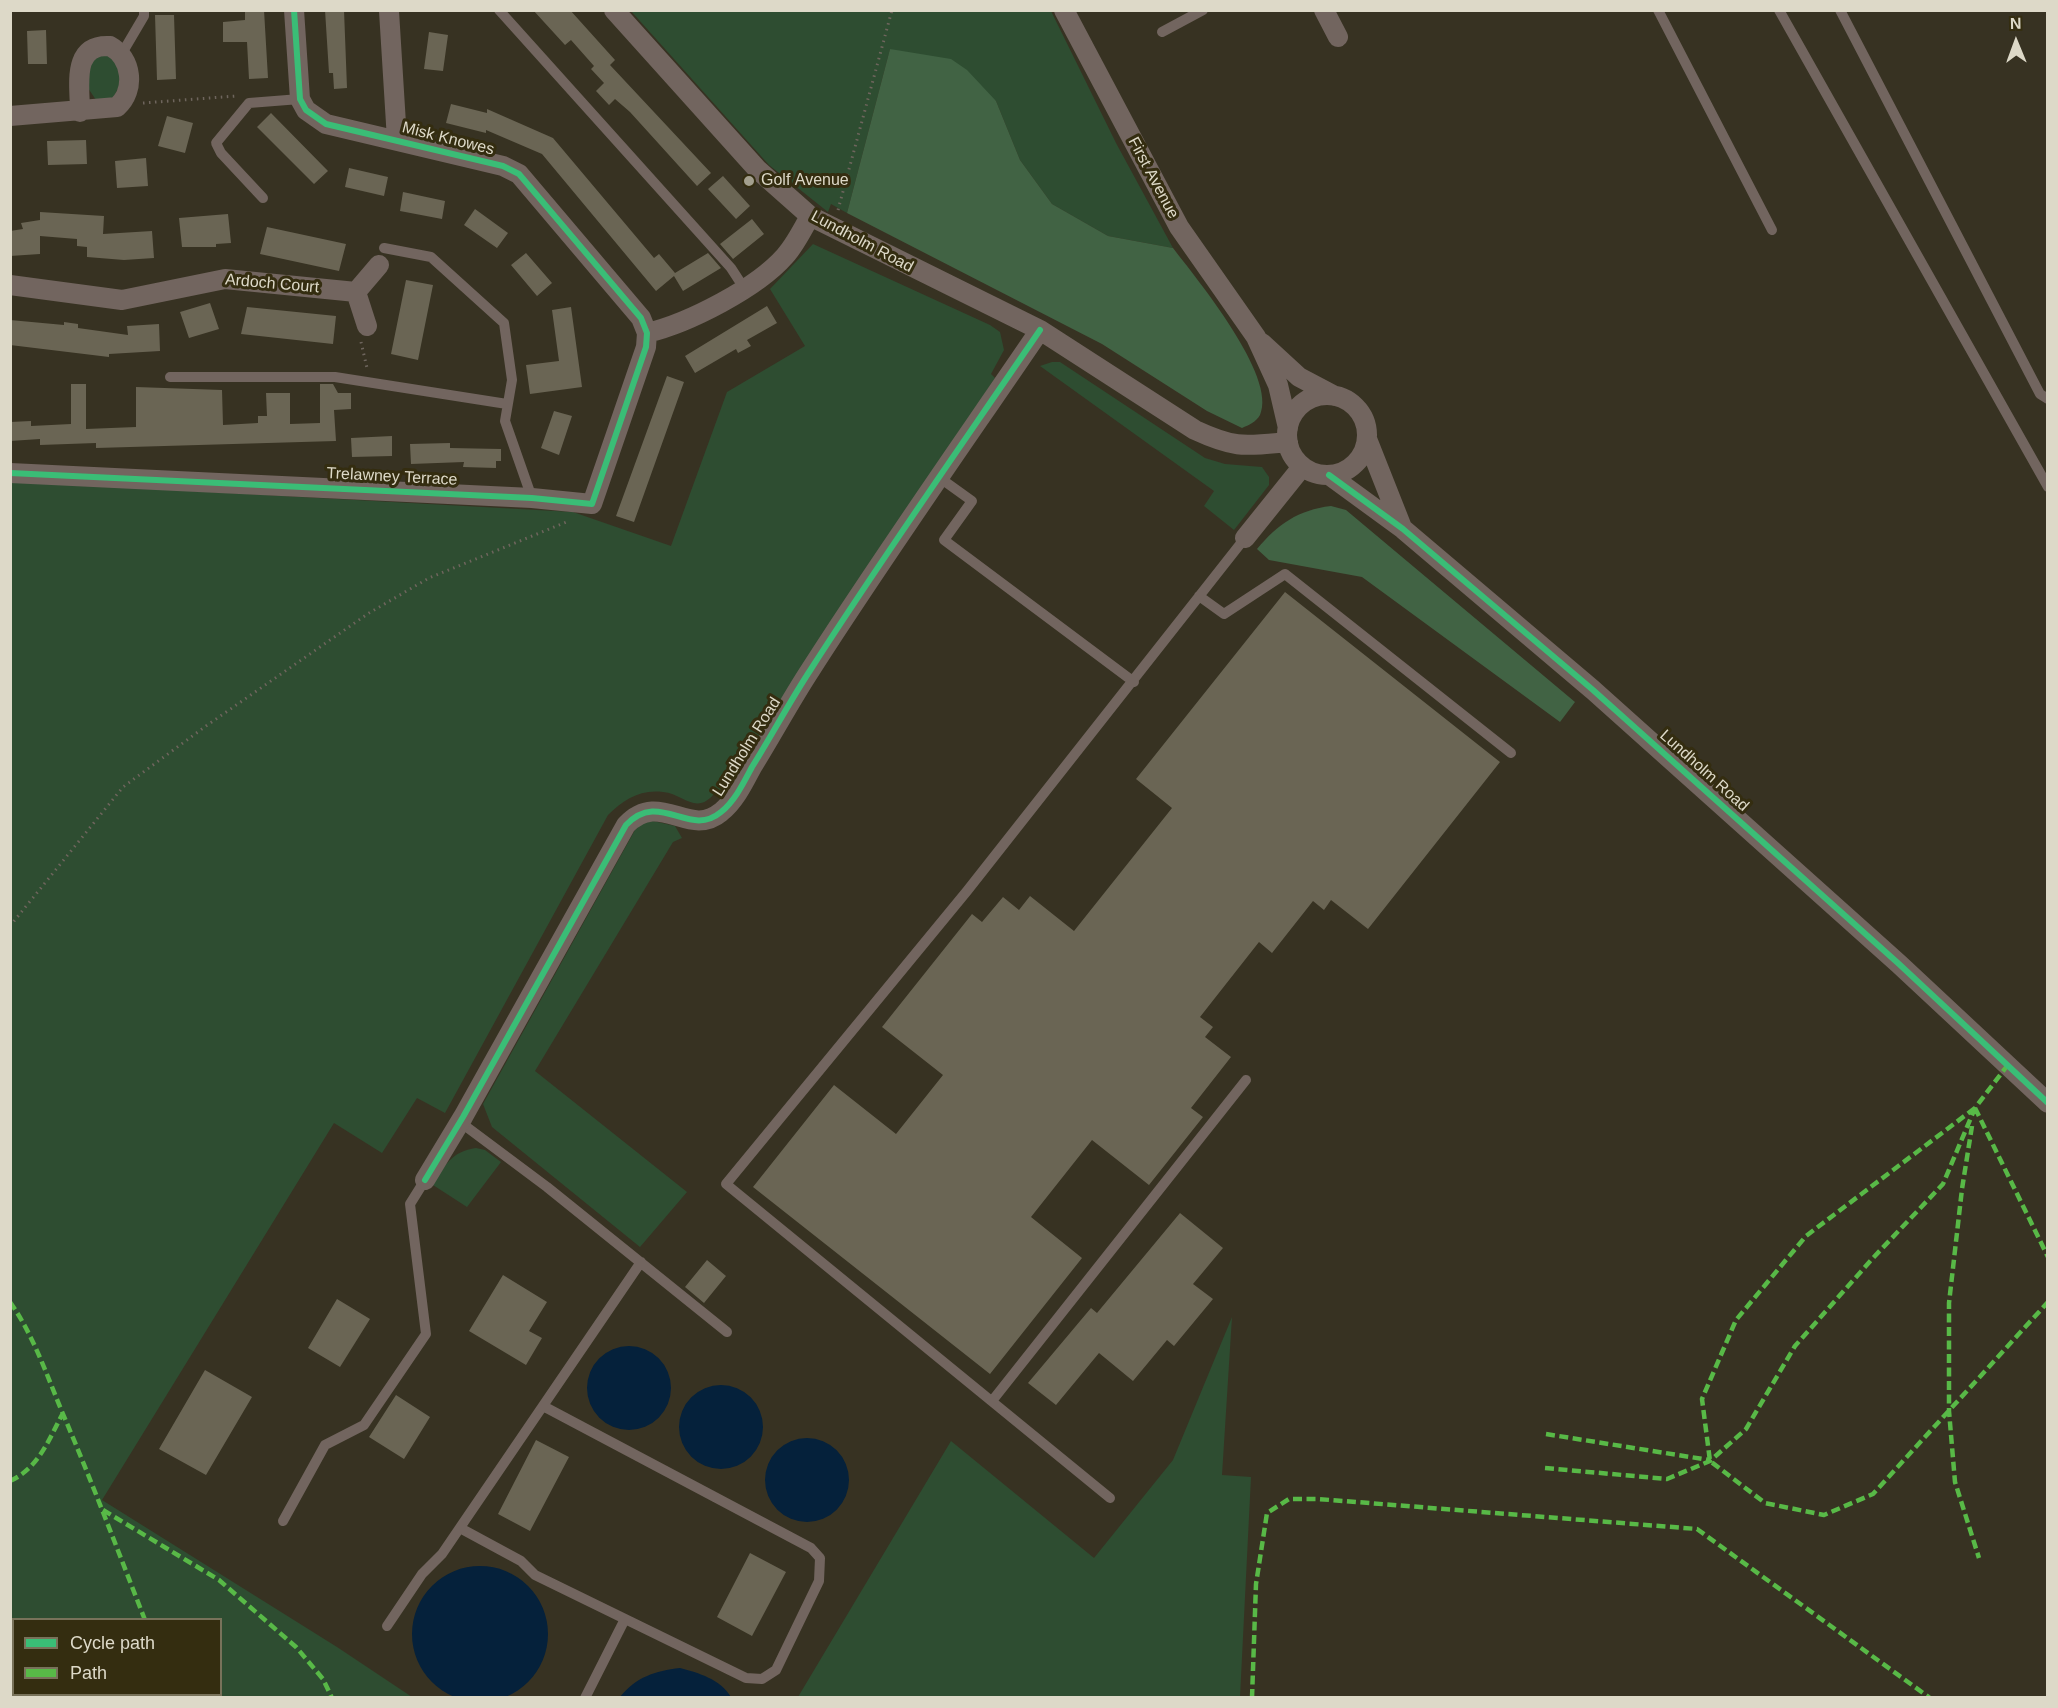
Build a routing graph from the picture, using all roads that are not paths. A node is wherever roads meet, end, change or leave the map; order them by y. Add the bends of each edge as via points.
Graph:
1 (144, 10) edge
2 (294, 10) edge
3 (500, 10) edge
4 (614, 10) edge
5 (1064, 10) edge
6 (1203, 10) edge
7 (1324, 10) edge
8 (1658, 10) edge
9 (1779, 10) edge
10 (1840, 10) edge
11 (389, 11) edge
12 (1162, 32) dead end
13 (1338, 37) dead end
14 (121, 55) junction
15 (300, 99) junction
16 (80, 112) junction
17 (10, 116) edge
18 (397, 140) junction
19 (263, 198) dead end
20 (810, 216) junction
21 (1772, 230) dead end
22 (381, 257) joint
23 (10, 285) edge
24 (744, 288) junction
25 (356, 292) junction
26 (367, 326) road end
27 (1040, 330) junction
28 (647, 333) junction
29 (1256, 337) junction
30 (170, 377) dead end
31 (1336, 397) junction
32 (2048, 399) edge
33 (507, 404) junction
34 (1288, 435) junction
35 (1367, 439) junction
36 (1302, 467) junction
37 (10, 472) edge
38 (1329, 475) junction
39 (940, 478) junction
40 (2048, 487) edge
41 (532, 498) junction
42 (1403, 529) junction
43 (1245, 538) joint
44 (1198, 596) junction
45 (1134, 682) junction
46 (1512, 753) dead end
47 (1246, 1080) dead end
48 (2048, 1103) edge
49 (460, 1122) junction
50 (424, 1180) joint
51 (640, 1262) junction
52 (728, 1332) dead end
53 (992, 1401) junction
54 (543, 1406) junction
55 (1110, 1497) dead end
56 (283, 1521) dead end
57 (460, 1528) junction
58 (625, 1619) junction
59 (387, 1626) dead end
60 (585, 1698) edge

1 - 14 lane
2 - 15 street
3 - 24 lane via 731,268
4 - 20 street, Lundholm Road via 757,169
5 - 29 street, First Avenue via 1179,227
6 - 12 lane
7 - 13 street
8 - 21 lane
9 - 40 lane
10 - 32 lane via 2040,394
11 - 18 street
14 - 16 street via 127,64 129,82 124,101 110,109
14 - 16 street via 110,46 102,46 94,47 82,59
15 - 18 street, Misk Knowes via 306,110 326,124
15 - 19 lane via 249,103 216,143
16 - 17 street
18 - 28 street, Misk Knowes via 503,166 519,174 641,318
20 - 24 street via 785,256
20 - 27 street, Lundholm Road
22 - 25 street
22 - 33 lane via 431,257 504,323 512,380
23 - 25 street, Ardoch Court via 122,300 225,279
24 - 28 street via 672,327
25 - 26 street
27 - 34 street, Lundholm Road via 1195,430 1217,440 1239,447
27 - 39 street, Lundholm Road
28 - 41 street, Trelawney Terrace via 646,347 592,504
29 - 31 street, First Avenue via 1299,377
29 - 34 street, First Avenue via 1278,385
30 - 33 lane via 335,376
31 - 34 street via 1315,397 1302,403
31 - 35 street, Lundholm Road via 1359,411
33 - 41 lane via 505,421
34 - 36 street via 1292,456
35 - 38 street via 1364,452 1353,466
35 - 42 street, Lundholm Road
36 - 38 street, Lundholm Road
36 - 43 street
37 - 41 street, Trelawney Terrace
38 - 42 street, Lundholm Road
39 - 45 lane via 972,501 944,540
39 - 49 street, Lundholm Road via 810,670 722,811 714,817 690,820 654,810 634,816 626,825
42 - 48 street, Lundholm Road via 1601,698
43 - 44 lane
44 - 45 lane
44 - 46 lane via 1224,614 1285,574
45 - 53 lane via 726,1184
47 - 53 lane
49 - 50 street, Lundholm Road
49 - 51 lane
50 - 56 lane via 410,1204 426,1334 364,1425 325,1445
51 - 52 lane
51 - 54 lane
53 - 55 lane
54 - 57 lane
54 - 58 lane via 811,1548 820,1558 819,1581 776,1670 762,1679 746,1678
57 - 58 lane via 521,1561 535,1575
57 - 59 lane
58 - 60 lane

